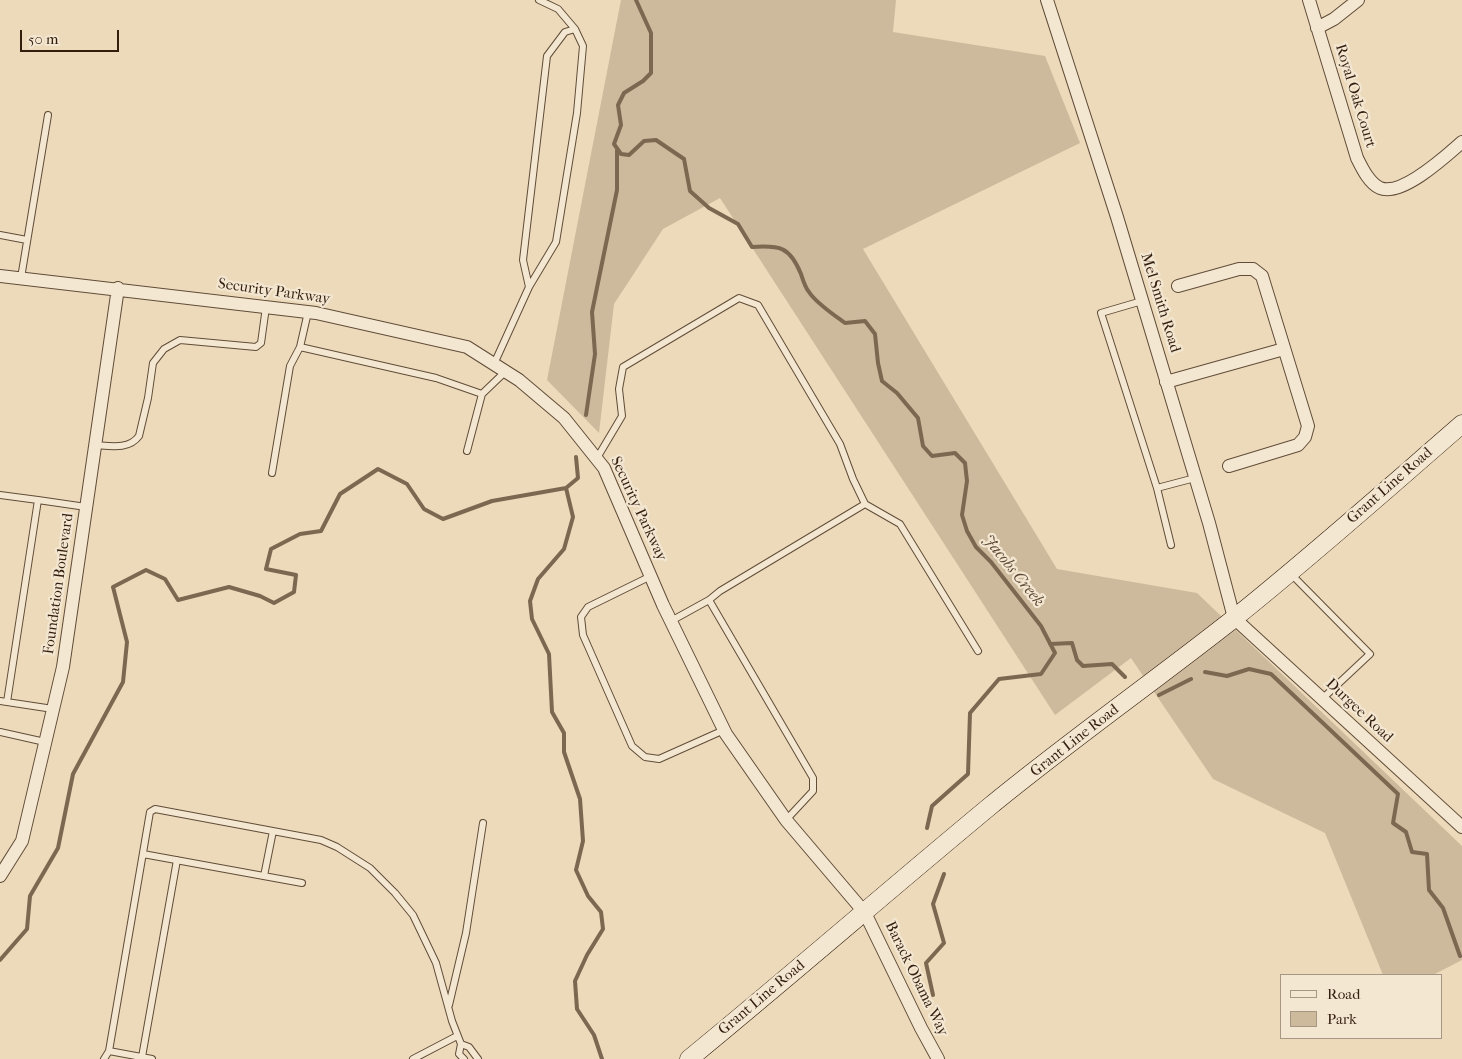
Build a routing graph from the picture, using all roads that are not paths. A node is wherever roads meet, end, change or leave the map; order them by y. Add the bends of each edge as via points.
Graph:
1 (540, 0) edge
2 (1048, 0) edge
3 (1309, 0) edge
4 (1358, 0) edge
5 (1317, 28) junction
6 (575, 29) junction
7 (48, 114) dead end
8 (1462, 142) edge
9 (0, 235) edge
10 (27, 240) junction
11 (0, 276) edge
12 (21, 278) junction
13 (1178, 286) dead end
14 (529, 287) junction
15 (118, 288) junction
16 (1142, 301) junction
17 (266, 307) junction
18 (308, 312) junction
19 (300, 347) junction
20 (1284, 349) junction
21 (494, 364) junction
22 (506, 372) junction
23 (1166, 382) junction
24 (482, 394) junction
25 (1462, 424) edge
26 (95, 445) junction
27 (467, 451) dead end
28 (596, 458) junction
29 (1228, 466) dead end
30 (272, 472) dead end
31 (1195, 478) junction
32 (1157, 488) junction
33 (0, 495) edge
34 (38, 500) junction
35 (865, 504) junction
36 (86, 507) junction
37 (1171, 545) dead end
38 (1290, 573) junction
39 (651, 576) junction
40 (709, 600) junction
41 (1234, 618) junction
42 (671, 621) junction
43 (978, 651) dead end
44 (1322, 698) junction
45 (4, 702) edge
46 (53, 709) junction
47 (724, 730) junction
48 (0, 732) edge
49 (45, 742) junction
50 (786, 820) junction
51 (484, 823) dead end
52 (1462, 827) edge
53 (273, 831) junction
54 (143, 854) junction
55 (177, 860) junction
56 (0, 876) edge
57 (264, 876) junction
58 (302, 883) dead end
59 (865, 913) junction
60 (448, 1006) junction
61 (457, 1036) junction
62 (461, 1044) junction
63 (109, 1052) junction
64 (142, 1057) junction
65 (104, 1059) edge
66 (152, 1059) edge
67 (413, 1059) edge
68 (464, 1059) edge
69 (478, 1059) edge
70 (689, 1059) edge
71 (938, 1059) edge

1 - 6 lane via 558,9
2 - 16 street, Mel Smith Road
3 - 5 street, Royal Oak Court
4 - 5 street
5 - 8 street, Royal Oak Court via 1357,158 1375,184 1382,189 1407,184
6 - 14 lane via 583,46 556,242
6 - 14 lane via 565,32 547,56 523,260
7 - 10 lane
9 - 10 lane
10 - 12 lane
11 - 12 street, Security Parkway
12 - 15 street, Security Parkway
13 - 20 street via 1240,269 1253,269 1262,276
14 - 21 lane
15 - 17 street, Security Parkway
15 - 26 street, Foundation Boulevard
16 - 23 street, Mel Smith Road
16 - 32 lane via 1101,313
17 - 18 street, Security Parkway
17 - 26 lane via 261,343 256,347 180,340 164,349 153,362 140,436 126,446
18 - 19 lane
18 - 21 street, Security Parkway via 467,347
19 - 24 lane via 436,378
19 - 30 lane via 290,366
20 - 23 street
20 - 29 street via 1308,426 1305,437 1298,445
21 - 22 street, Security Parkway
22 - 24 lane
22 - 28 street, Security Parkway via 564,418
23 - 31 street, Mel Smith Road
24 - 27 lane
25 - 38 main road, Grant Line Road
26 - 36 street, Foundation Boulevard
28 - 35 lane via 622,416 619,389 623,367 739,298 758,305 840,444
28 - 39 street, Security Parkway via 604,468
31 - 32 lane
31 - 41 street, Mel Smith Road
32 - 37 lane
33 - 34 lane
34 - 36 lane
34 - 45 lane
35 - 40 lane
35 - 43 lane via 900,524
36 - 46 street, Foundation Boulevard via 63,667
38 - 41 main road, Grant Line Road
38 - 44 lane via 1370,654
39 - 42 street, Security Parkway
39 - 47 lane via 588,607 581,618 584,635 632,746 645,757 659,759
40 - 42 lane
40 - 50 lane via 813,778 813,791
41 - 44 street, Durgee Road
41 - 59 main road, Grant Line Road via 998,800
42 - 47 street, Security Parkway
44 - 52 street, Durgee Road
45 - 46 lane
46 - 49 street, Foundation Boulevard
47 - 50 street, Security Parkway
48 - 49 lane
49 - 56 street, Foundation Boulevard via 22,841
50 - 59 street, Security Parkway
51 - 60 lane via 466,933
53 - 54 lane via 155,809 150,812
53 - 57 lane
53 - 60 lane via 320,840 337,847 370,868 395,893 413,915 436,963
54 - 55 lane
54 - 63 lane
55 - 57 lane
55 - 64 lane
57 - 58 lane
59 - 70 main road, Grant Line Road
59 - 71 street, Barack Obama Way
60 - 61 lane
61 - 62 lane
61 - 67 lane
62 - 68 lane via 459,1054
62 - 69 lane via 469,1047
63 - 64 lane
63 - 65 lane
64 - 66 lane

